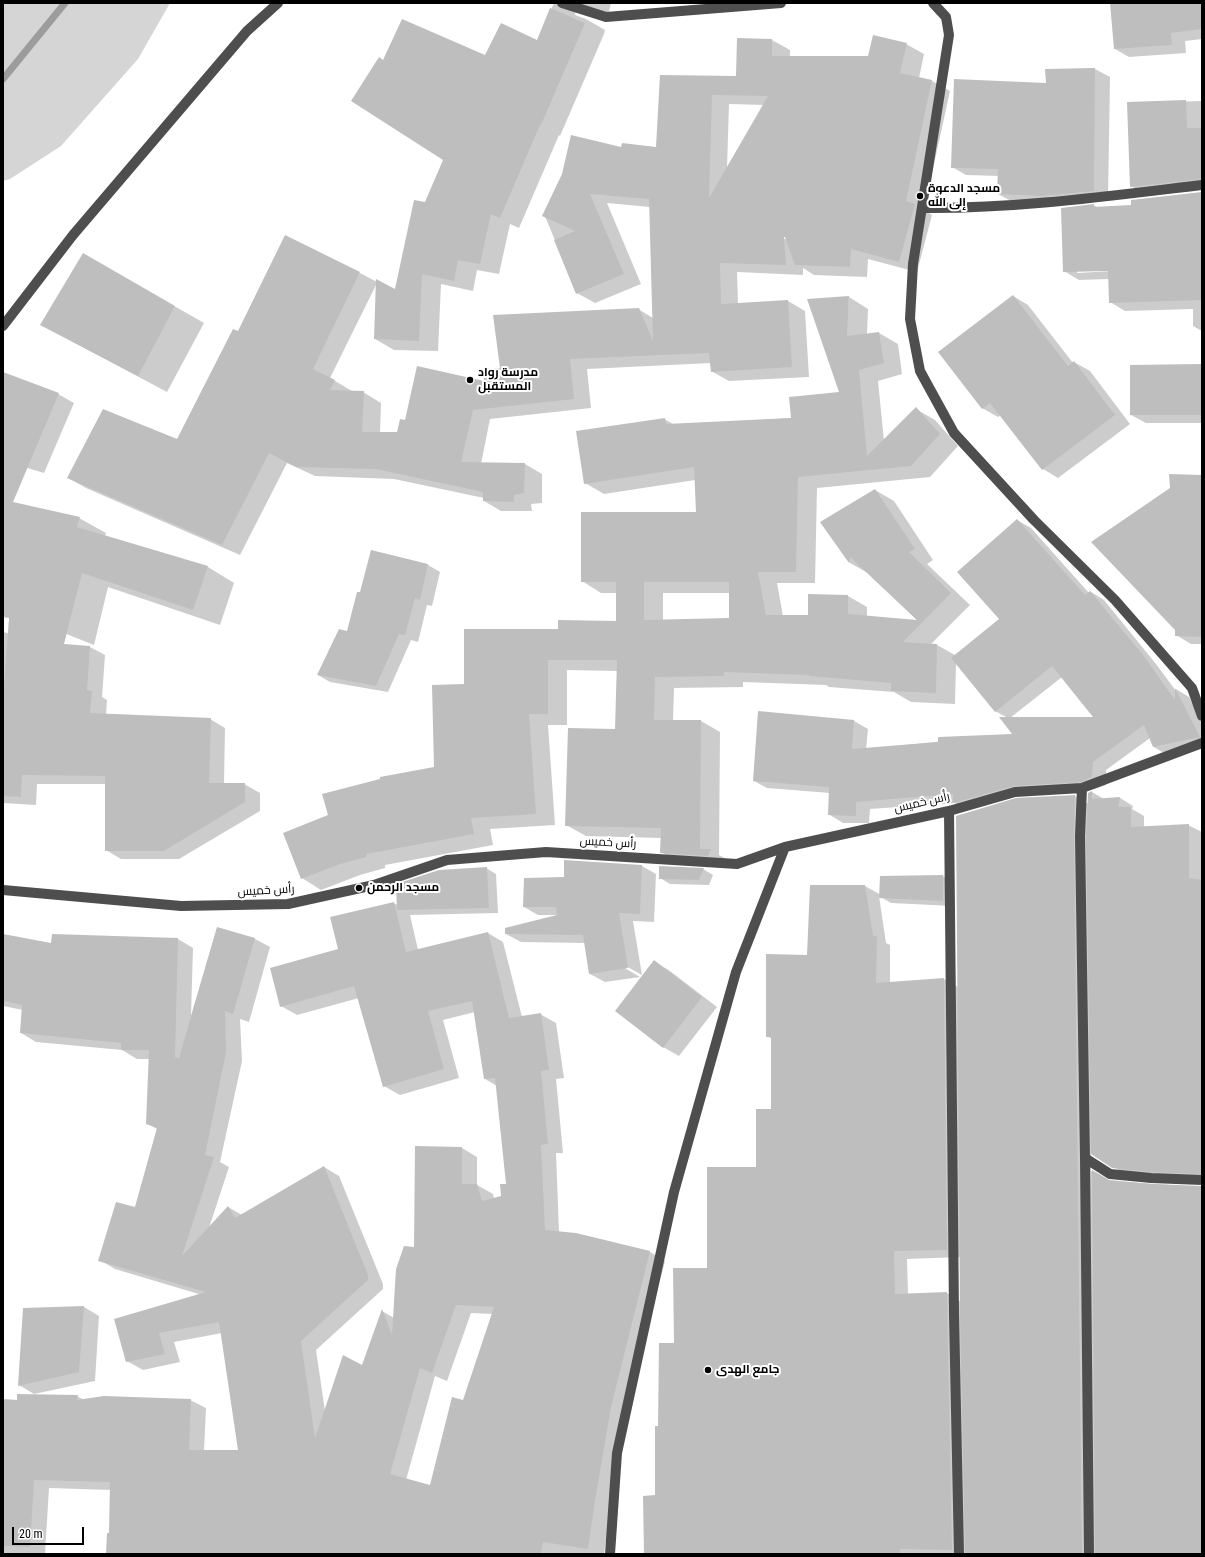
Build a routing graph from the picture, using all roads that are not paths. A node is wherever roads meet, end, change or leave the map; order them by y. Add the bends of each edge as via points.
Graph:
1 (278, 3) edge
2 (562, 3) edge
3 (781, 3) edge
4 (933, 3) edge
5 (1202, 185) edge
6 (922, 208) junction
7 (3, 326) edge
8 (1201, 711) edge
9 (1202, 743) edge
10 (1082, 788) junction
11 (949, 811) junction
12 (785, 847) junction
13 (3, 890) edge
14 (1085, 1158) junction
15 (1202, 1180) edge
16 (610, 1554) edge
17 (959, 1554) edge
18 (1089, 1554) edge

1 - 7 street via 248,31 73,235
2 - 3 street via 606,17
4 - 6 street via 946,17 948,35
5 - 6 street via 1075,200 965,208
6 - 8 street via 913,264 910,319 920,371 954,433 1034,520 1115,600 1192,688
9 - 10 street, رأس خميس
10 - 11 street, رأس خميس via 1015,792
10 - 14 street via 1080,836
11 - 12 street, رأس خميس
11 - 17 street
12 - 13 street, رأس خميس via 737,864 546,852 447,860 374,885 288,904 182,906
12 - 16 street via 736,972 674,1192 617,1453
14 - 15 street via 1110,1174
14 - 18 street

